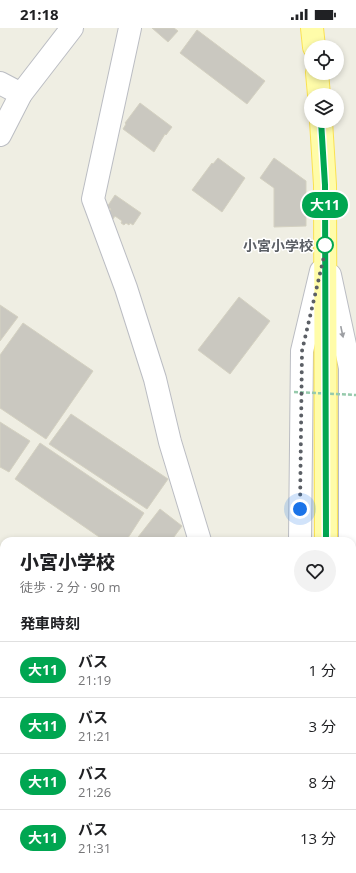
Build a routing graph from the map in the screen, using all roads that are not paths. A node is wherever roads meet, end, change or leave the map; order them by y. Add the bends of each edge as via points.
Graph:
1 (72, 28) edge
2 (130, 28) edge
3 (312, 28) edge
4 (313, 40) edge
5 (0, 83) edge
6 (21, 94) junction
7 (321, 128) edge
8 (0, 135) edge
9 (325, 252) junction
10 (354, 385) edge
11 (199, 537) edge
12 (300, 537) edge
13 (326, 537) edge
14 (350, 537) edge

1 - 6 street
2 - 11 street via 93,200 126,288 155,379 170,442
3 - 4 main road
5 - 6 street
6 - 8 street
7 - 9 main road
9 -> 10 street
9 - 12 street via 302,351
9 - 13 main road
10 - 14 street

